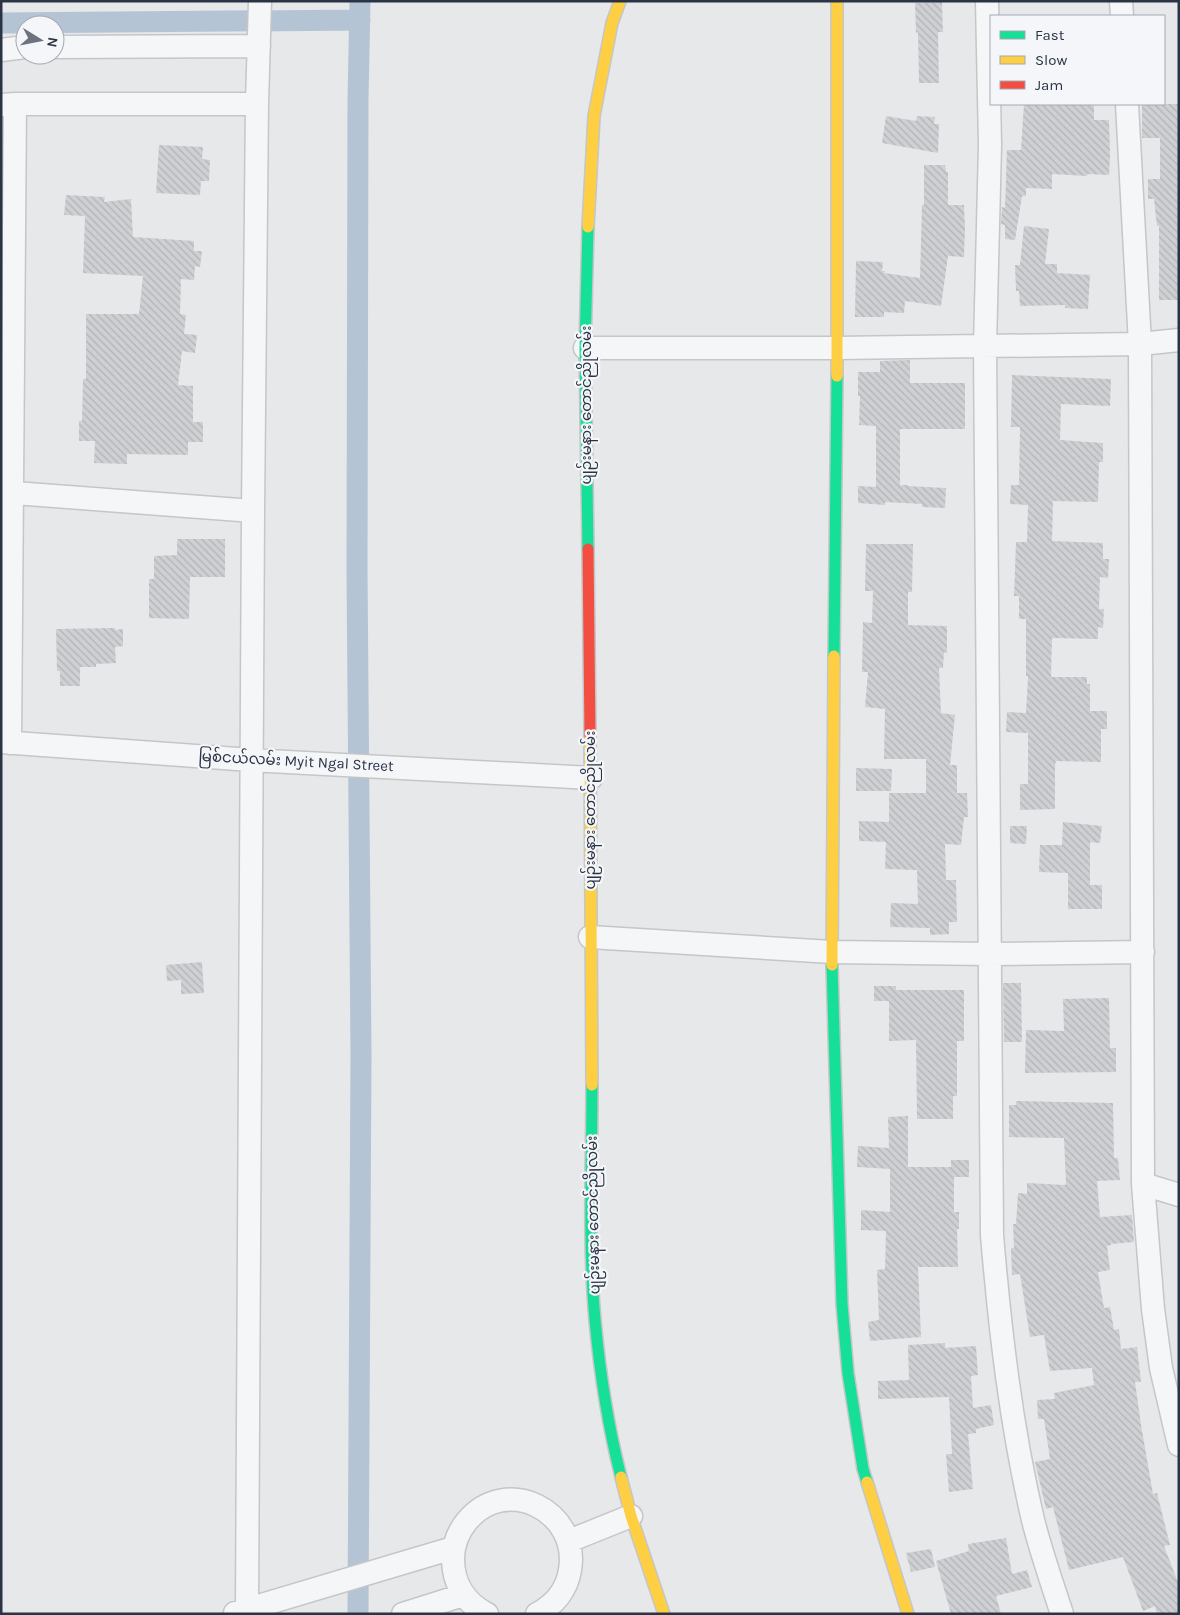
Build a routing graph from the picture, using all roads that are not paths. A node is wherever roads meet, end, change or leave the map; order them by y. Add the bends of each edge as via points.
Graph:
1 (620, 1) edge
2 (837, 1) edge
3 (987, 1) edge
4 (1121, 1) edge
5 (260, 3) edge
6 (1122, 15) edge
7 (259, 39) junction
8 (65, 47) edge
9 (15, 48) edge
10 (1, 50) edge
11 (8, 104) edge
12 (257, 104) junction
13 (1127, 105) edge
14 (1179, 340) edge
15 (1140, 344) junction
16 (985, 346) junction
17 (585, 348) junction
18 (837, 348) junction
19 (7, 492) edge
20 (253, 511) junction
21 (6, 743) edge
22 (251, 760) junction
23 (590, 778) junction
24 (590, 937) junction
25 (832, 952) junction
26 (1143, 952) junction
27 (990, 954) junction
28 (1144, 1184) junction
29 (1179, 1194) edge
30 (1179, 1445) edge
31 (631, 1516) junction
32 (569, 1541) junction
33 (453, 1548) junction
34 (463, 1595) junction
35 (243, 1612) edge
36 (403, 1614) edge
37 (486, 1614) edge
38 (537, 1614) edge
39 (664, 1614) edge
40 (908, 1614) edge
41 (1062, 1614) edge

1 - 17 main road, ပျဉ်းမနား တောင်ညိုလမ်း via 612,23 594,116
2 - 18 main road
3 - 16 street via 990,145
4 - 6 street
5 - 7 street
7 - 8 street
7 - 12 street
9 - 10 street
11 - 12 street
11 - 19 street
12 - 20 street
13 - 15 street
14 - 15 street
15 - 16 street
15 - 26 street
16 - 18 street
16 - 27 street
17 - 18 street
17 - 23 main road, ပျဉ်းမနား တောင်ညိုလမ်း
18 - 25 main road
19 - 20 street
19 - 21 street
20 - 22 street
21 - 22 street, မြစ်ငယ်လမ်း Myit Ngal Street
22 - 23 street, မြစ်ငယ်လမ်း Myit Ngal Street
22 - 35 street
23 - 24 main road, ပျဉ်းမနား တောင်ညိုလမ်း
24 - 25 street
24 - 31 main road, ပျဉ်းမနား တောင်ညိုလမ်း via 592,1254 596,1320 612,1441
25 - 27 street
25 - 40 main road via 842,1304 848,1373 863,1469
26 - 27 street
26 - 28 street
27 - 41 street via 992,1235 998,1308 1020,1458 1034,1521
28 - 29 street
28 - 30 street via 1153,1309 1161,1368
31 - 32 street
31 - 39 main road, ပျဉ်းမနား တောင်ညိုလမ်း
32 - 33 street via 560,1524 546,1510 528,1502 509,1500 489,1504 473,1514 460,1529
32 - 38 street via 572,1560 569,1578 560,1595 547,1609
33 - 34 street via 453,1573
33 - 35 street
34 - 36 street
34 - 37 street via 476,1609

